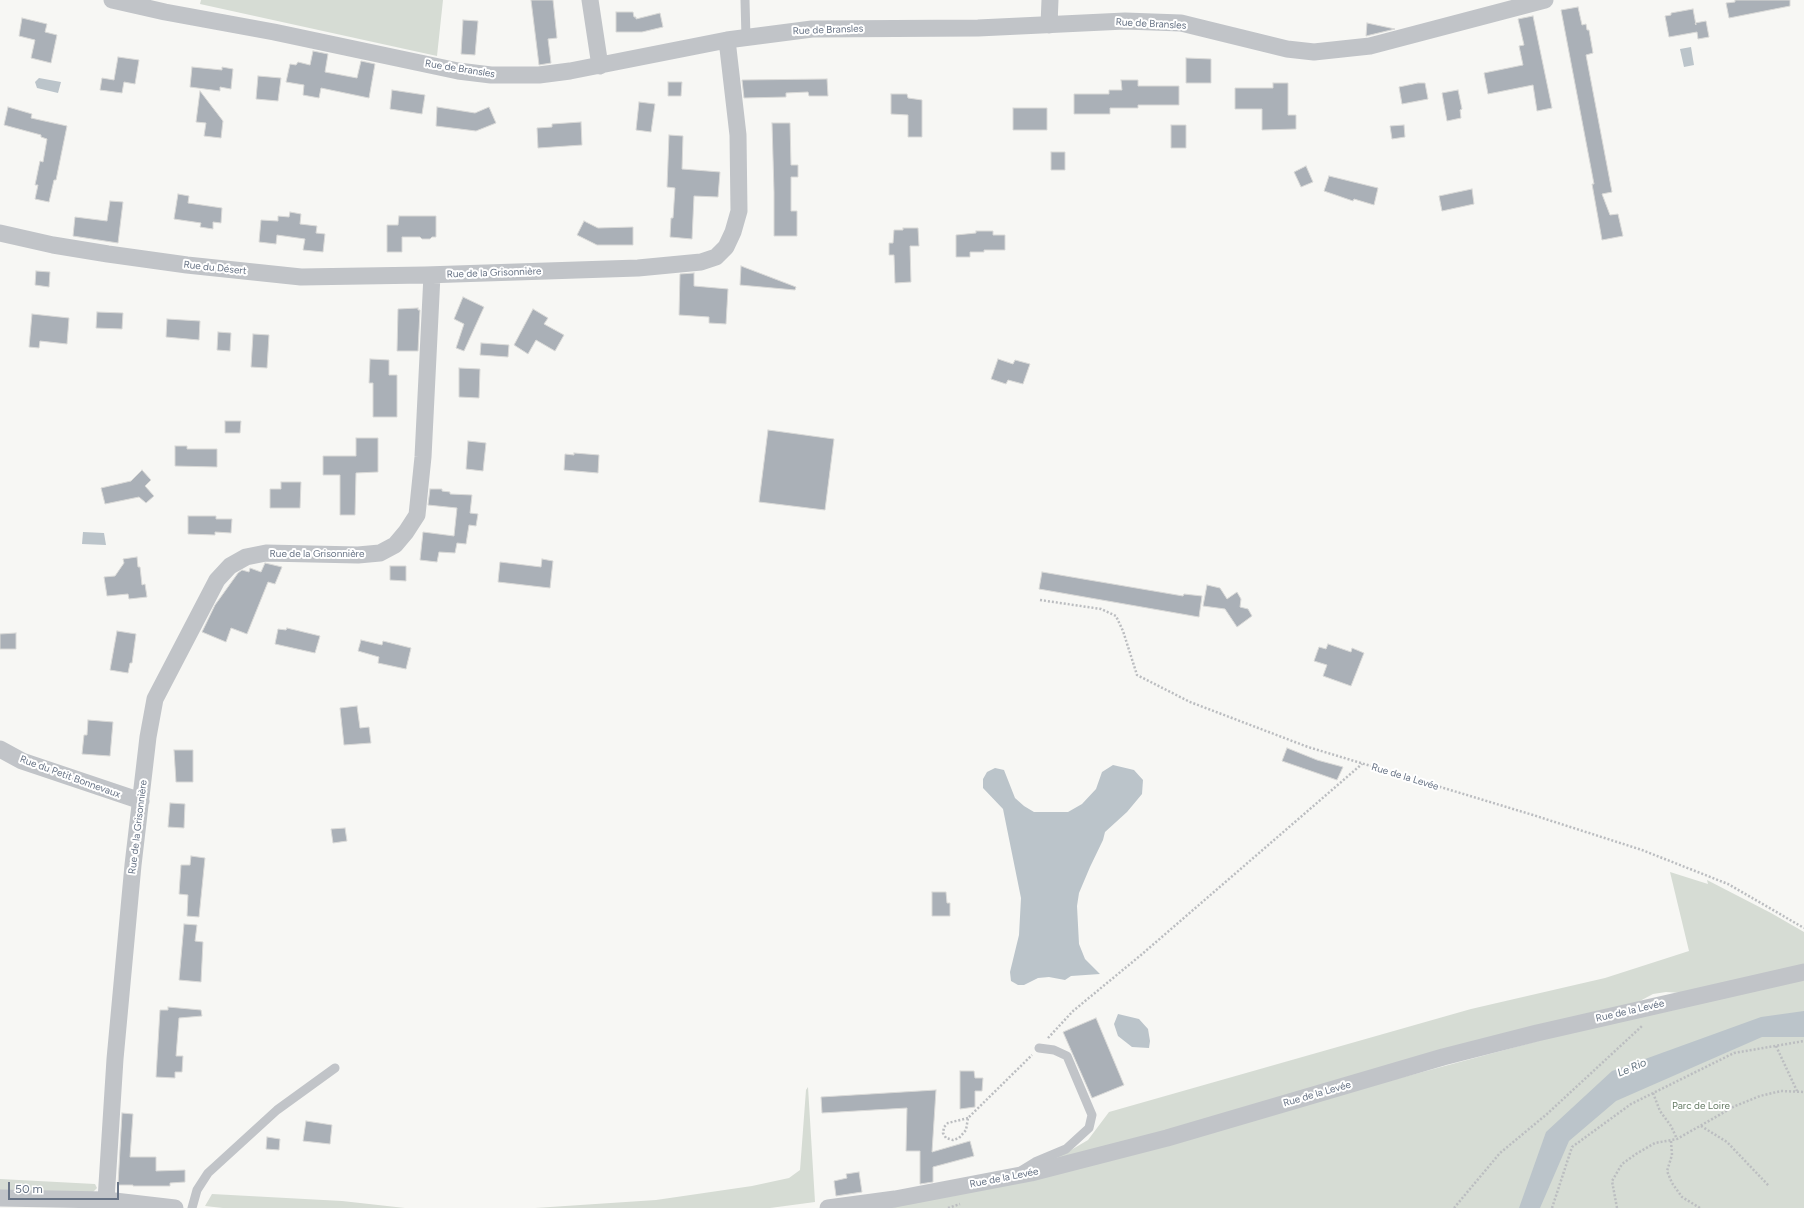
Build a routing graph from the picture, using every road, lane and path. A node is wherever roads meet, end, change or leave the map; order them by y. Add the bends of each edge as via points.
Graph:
1 (112, 0) edge
2 (590, 0) edge
3 (745, 0) edge
4 (1050, 0) edge
5 (1545, 0) edge
6 (1049, 25) junction
7 (746, 38) junction
8 (727, 40) junction
9 (600, 66) junction
10 (0, 233) edge
11 (432, 275) junction
12 (1040, 600) dead end
13 (0, 749) edge
14 (1362, 764) junction
15 (141, 801) junction
16 (1804, 928) edge
17 (1804, 972) edge
18 (1645, 1023) dead end
19 (1804, 1041) edge
20 (1776, 1046) junction
21 (1039, 1048) junction
22 (335, 1068) dead end
23 (1797, 1091) junction
24 (1804, 1092) edge
25 (1653, 1093) junction
26 (968, 1118) junction
27 (1701, 1126) junction
28 (1677, 1139) junction
29 (1671, 1141) junction
30 (1008, 1178) junction
31 (1769, 1186) dead end
32 (0, 1198) edge
33 (106, 1200) junction
34 (175, 1208) edge
35 (192, 1208) edge
36 (828, 1208) edge
37 (1454, 1208) edge
38 (1552, 1208) edge
39 (1617, 1208) edge
40 (1700, 1208) edge

1 - 9 street, Rue de Bransles via 458,71 491,75 539,75
2 - 9 street
3 - 7 lane
4 - 6 street
5 - 6 street, Rue de Bransles via 1370,46 1314,52 1287,49 1181,23 1125,21
6 - 7 street, Rue de Bransles via 978,28 812,28
7 - 8 street, Rue de Bransles
8 - 9 street, Rue de Bransles
8 - 11 street, Rue de la Grisonnière via 738,135 739,211 726,247 716,257 701,262 638,268
10 - 11 street, Rue du Désert via 53,245 187,266 301,277
11 - 15 street, Rue de la Grisonnière via 425,436 417,515 395,545 380,553 266,553 246,557 230,566 217,580 155,699
12 - 14 path, Rue de la Levée via 1101,609 1116,616 1137,675 1190,702 1308,747
13 - 15 street, Rue du Petit Bonnevaux via 22,761
14 - 16 path, Rue de la Levée via 1642,850 1728,884
14 - 21 path via 1148,950 1073,1011
15 - 33 street, Rue de la Grisonnière via 115,1059
17 - 30 street, Rue de la Levée via 1537,1032 1167,1138
18 - 37 path via 1547,1114 1500,1153
19 - 20 path
20 - 23 path
20 - 25 path via 1734,1054
21 - 26 path
21 - 30 lane via 1054,1050 1067,1056 1092,1115 1089,1128 1066,1149 1035,1162
22 - 35 lane via 277,1110 208,1173 197,1190
23 - 24 path
23 - 27 path via 1781,1091 1760,1096 1735,1106
25 - 28 path via 1660,1111
25 - 38 path via 1631,1104 1572,1147
26 - 26 path via 966,1130 959,1138 946,1138 943,1133 948,1123
27 - 28 path
27 - 31 path via 1727,1142
28 - 29 path
29 - 39 path via 1655,1143 1622,1164 1612,1181
29 - 40 path via 1672,1155 1668,1171 1672,1183 1682,1197
30 - 36 street, Rue de la Levée via 895,1199
32 - 33 street
33 - 34 street

